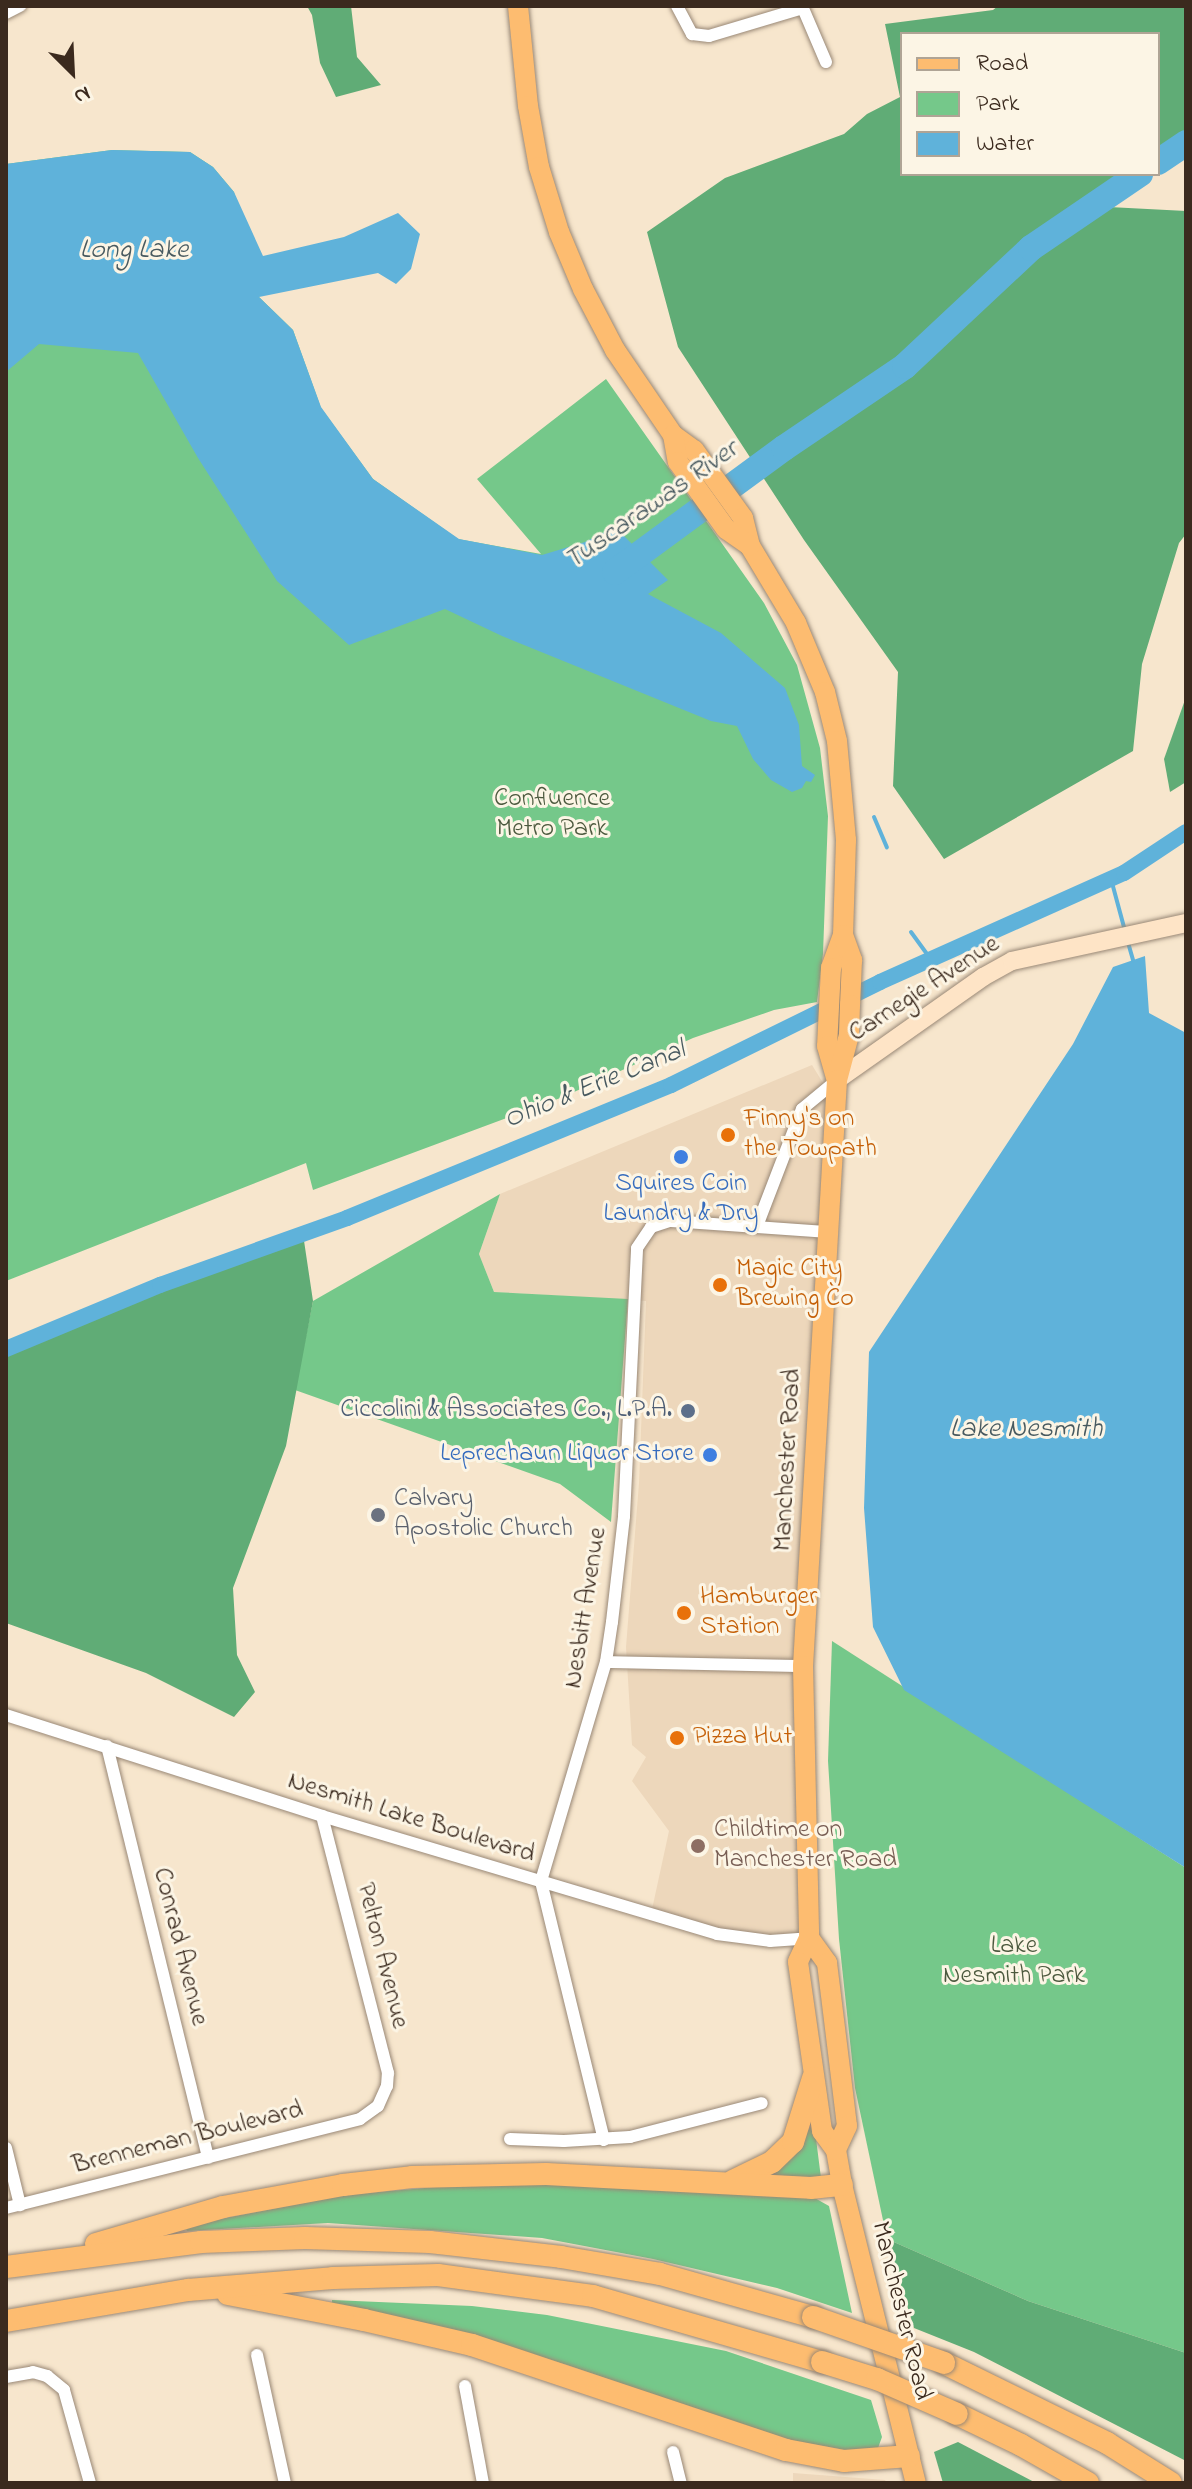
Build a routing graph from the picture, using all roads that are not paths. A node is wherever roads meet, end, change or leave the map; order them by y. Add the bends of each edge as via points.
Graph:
1 (20, 6) edge
2 (518, 6) edge
3 (677, 6) edge
4 (802, 7) edge
5 (6, 13) edge
6 (826, 62) dead end
7 (1186, 923) edge
8 (843, 935) junction
9 (837, 1080) junction
10 (757, 1226) junction
11 (827, 1232) junction
12 (606, 1662) junction
13 (803, 1666) junction
14 (6, 1715) edge
15 (107, 1746) junction
16 (322, 1816) junction
17 (541, 1881) junction
18 (809, 1938) junction
19 (813, 2078) junction
20 (762, 2103) dead end
21 (378, 2106) joint
22 (510, 2139) dead end
23 (604, 2140) junction
24 (6, 2148) edge
25 (836, 2150) junction
26 (208, 2158) junction
27 (733, 2182) junction
28 (842, 2185) junction
29 (20, 2205) junction
30 (6, 2208) edge
31 (46, 2259) junction
32 (6, 2267) edge
33 (200, 2289) junction
34 (6, 2321) edge
35 (257, 2355) dead end
36 (6, 2377) edge
37 (465, 2386) dead end
38 (673, 2452) dead end
39 (909, 2456) junction
40 (90, 2483) edge
41 (285, 2483) edge
42 (483, 2483) edge
43 (681, 2483) edge
44 (916, 2483) edge
45 (1088, 2483) edge
46 (1171, 2483) edge

1 - 5 street
2 - 8 main road, Manchester Road via 532,136 559,232 597,319 750,546 802,636 831,717 846,840
3 - 4 street via 692,34 709,36
4 - 6 street
7 - 9 street, Carnegie Avenue via 1012,961
8 - 9 main road, Manchester Road via 852,960 849,1035
8 - 9 main road, Manchester Road via 831,968 827,1046
9 - 10 street via 802,1109
9 - 11 main road, Manchester Road
10 - 11 street, Nesbitt Avenue
10 - 12 street, Nesbitt Avenue via 660,1222 644,1234 637,1248 624,1516
11 - 13 main road, Manchester Road
12 - 13 street
12 - 17 street, Nesbitt Avenue
13 - 18 main road, Manchester Road
14 - 15 street, Nesmith Lake Boulevard
15 - 16 street, Nesmith Lake Boulevard
15 - 26 street, Conrad Avenue
16 - 17 street, Nesmith Lake Boulevard
16 - 21 street, Pelton Avenue via 388,2073
17 - 18 street, Nesmith Lake Boulevard via 717,1934 770,1941
17 - 23 street
18 - 19 main road, Manchester Road via 798,1962
18 - 25 main road, Manchester Road via 827,1963 847,2126
19 - 25 main road, Manchester Road via 822,2131
19 - 27 highway via 793,2142 772,2162
20 - 23 street
21 - 26 street, Brenneman Boulevard via 360,2119
22 - 23 street
24 - 29 street
25 - 28 main road, Manchester Road
26 - 29 street, Brenneman Boulevard
27 - 28 highway
27 - 31 highway via 457,2174 343,2185 192,2214
28 - 39 main road, Manchester Road
29 - 30 street, Brenneman Boulevard
31 - 32 highway
31 - 46 highway, bridge via 305,2238 430,2242 660,2274 813,2317 944,2363 1107,2443
33 - 34 highway
33 - 39 highway via 450,2339 786,2450 844,2461
33 - 45 highway, bridge via 438,2275 593,2296 877,2379 1021,2445
35 - 41 street
36 - 40 street via 24,2372 47,2376 64,2390
37 - 42 street
38 - 43 street
39 - 44 main road, Manchester Road

